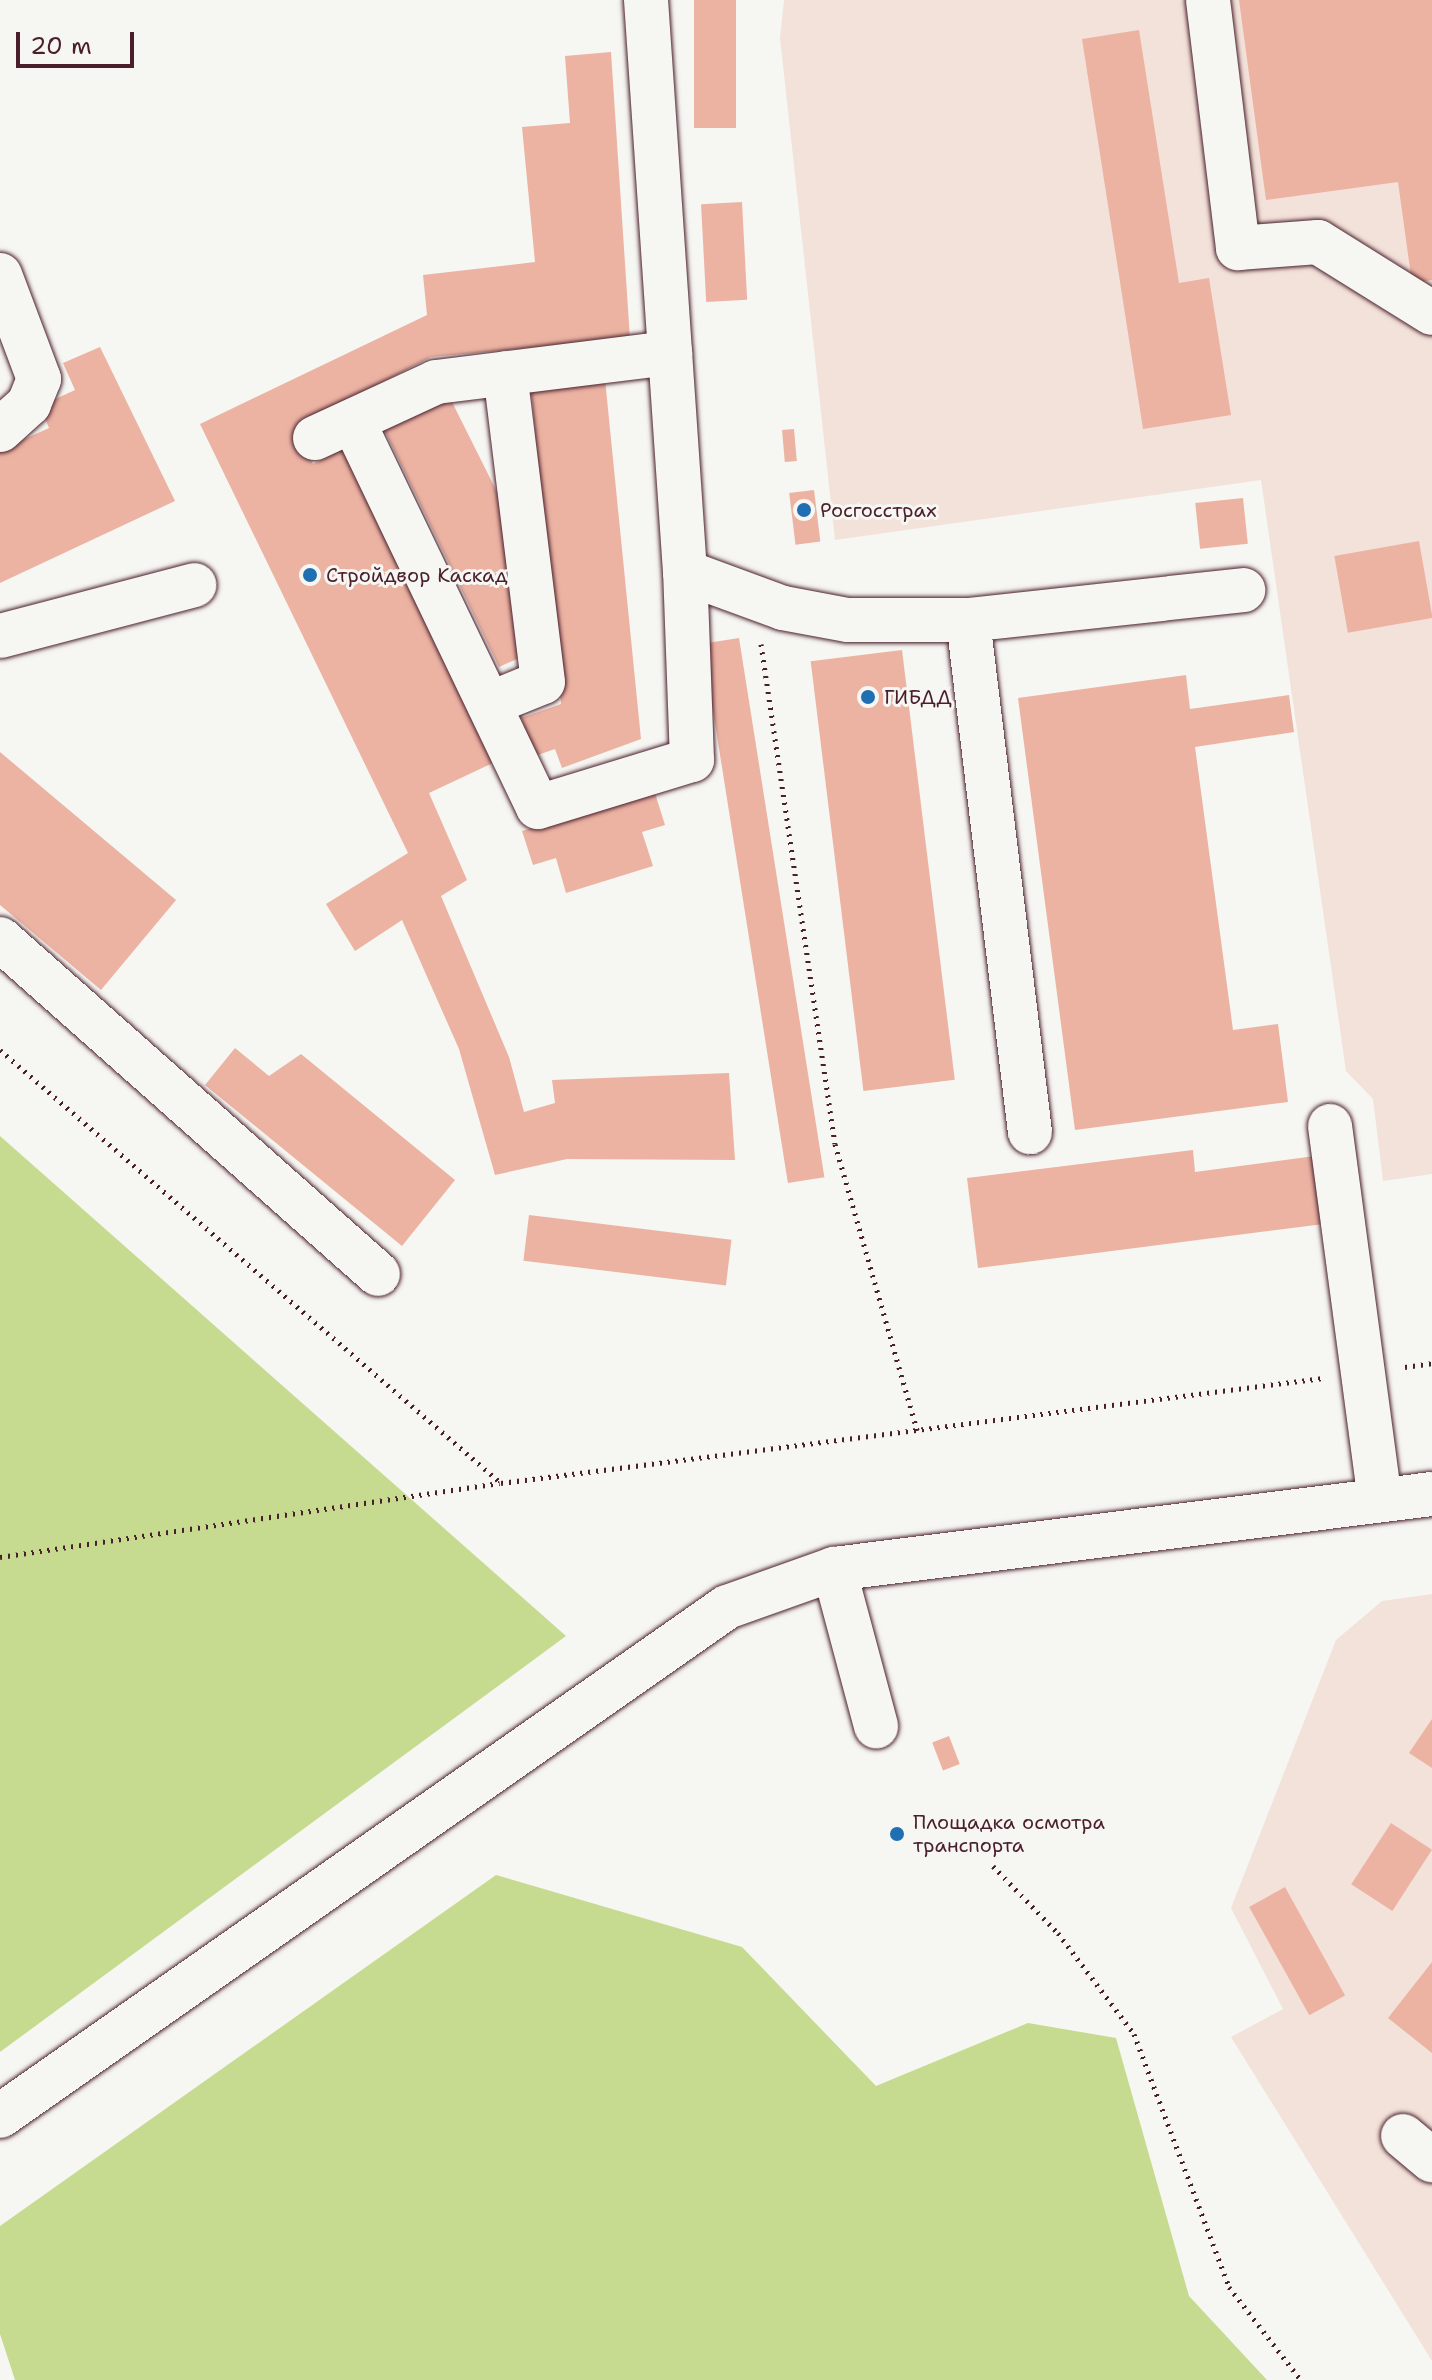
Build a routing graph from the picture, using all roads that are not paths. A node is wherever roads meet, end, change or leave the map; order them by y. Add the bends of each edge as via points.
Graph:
1 (646, 0) edge
2 (1208, 0) edge
3 (0, 275) edge
4 (1432, 313) edge
5 (670, 353) junction
6 (505, 373) junction
7 (0, 430) edge
8 (685, 572) junction
9 (194, 585) dead end
10 (1243, 590) dead end
11 (968, 620) junction
12 (0, 636) edge
13 (489, 704) junction
14 (0, 939) edge
15 (1330, 1126) dead end
16 (1030, 1132) dead end
17 (378, 1274) dead end
18 (1432, 1494) edge
19 (1380, 1500) junction
20 (834, 1569) junction
21 (876, 1726) dead end
22 (0, 2116) edge

1 - 5 street
2 - 4 street via 1238,248 1318,242
3 - 7 street via 39,379 29,404
5 - 6 street
5 - 8 street
6 - 13 street via 543,682
6 - 13 street via 436,382 334,430
8 - 11 street via 755,598 848,620
8 - 13 street via 692,760 538,807
9 - 12 street
10 - 11 street
11 - 16 street
14 - 17 street
15 - 19 street
18 - 19 street
19 - 20 street
20 - 21 street
20 - 22 street via 727,1607

